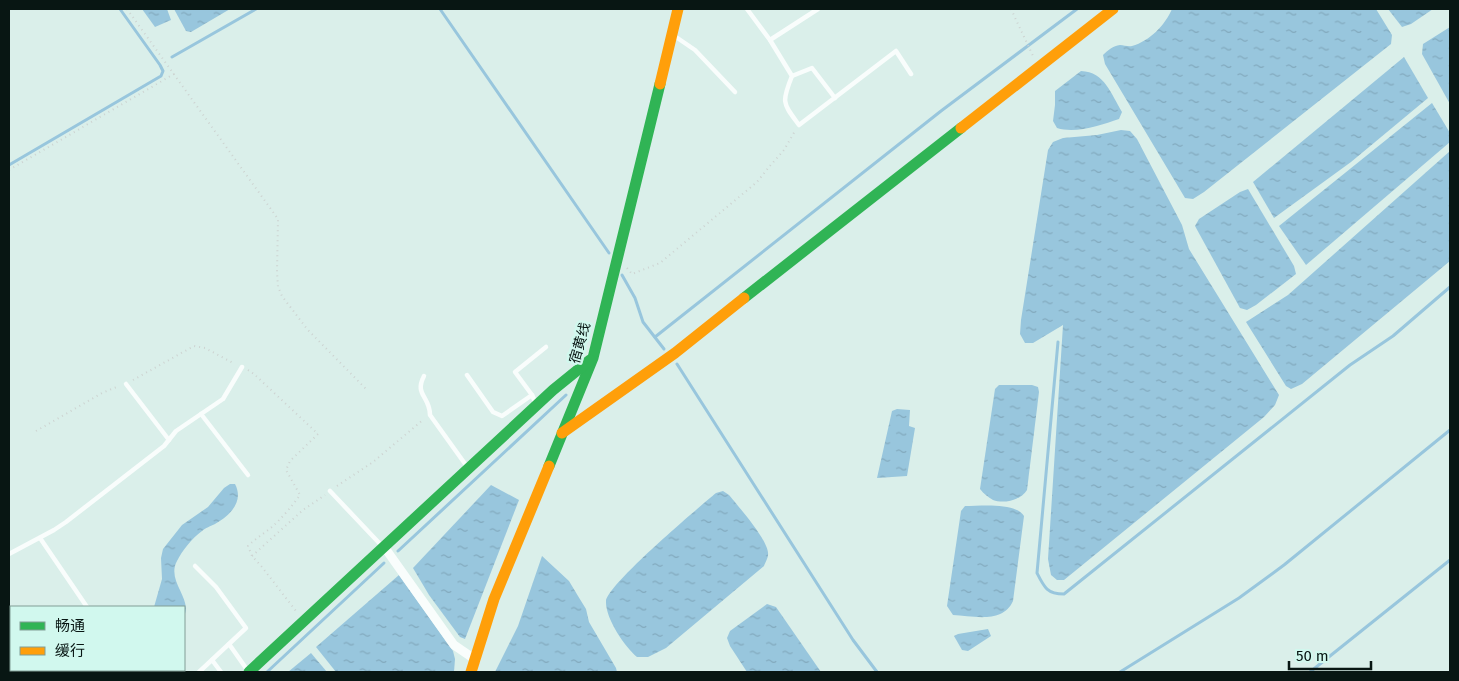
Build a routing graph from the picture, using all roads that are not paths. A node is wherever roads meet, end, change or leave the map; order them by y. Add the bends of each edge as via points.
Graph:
1 (678, 9) edge
2 (747, 9) edge
3 (818, 9) edge
4 (1113, 9) edge
5 (672, 34) junction
6 (770, 40) junction
7 (911, 74) dead end
8 (792, 76) junction
9 (735, 92) dead end
10 (836, 98) junction
11 (546, 347) dead end
12 (593, 358) junction
13 (242, 367) dead end
14 (468, 375) dead end
15 (424, 376) dead end
16 (126, 384) dead end
17 (534, 400) junction
18 (201, 414) junction
19 (562, 433) junction
20 (169, 440) junction
21 (469, 469) junction
22 (248, 475) dead end
23 (330, 491) road end
24 (40, 538) junction
25 (385, 548) junction
26 (9, 554) edge
27 (195, 566) dead end
28 (86, 606) edge
29 (229, 644) junction
30 (212, 660) junction
31 (476, 660) junction
32 (199, 672) edge
33 (221, 672) edge
34 (249, 672) edge
35 (471, 672) edge

1 - 5 street, 宿黄线
2 - 6 lane
3 - 6 lane
4 - 19 street via 675,353
5 - 9 lane via 695,50
5 - 12 street, 宿黄线
6 - 8 lane
7 - 10 lane via 896,51
8 - 10 lane via 812,68
8 - 10 lane via 785,94 785,105 799,125
11 - 17 lane via 515,372
12 - 17 street
12 - 19 street, 宿黄线
13 - 18 lane via 223,399
14 - 17 lane via 493,412 502,416
15 - 21 lane via 420,384 430,406 430,415
16 - 20 lane
17 - 21 street
18 - 20 lane via 176,431
18 - 22 lane
19 - 31 street, 宿黄线 via 494,599
20 - 24 lane via 66,522
21 - 25 street
23 - 25 lane
24 - 26 lane
24 - 28 lane
25 - 31 street via 454,645
25 - 34 street
27 - 29 lane via 216,587 246,628
29 - 30 lane
29 - 34 lane
30 - 32 lane
30 - 33 lane
31 - 35 street, 宿黄线

